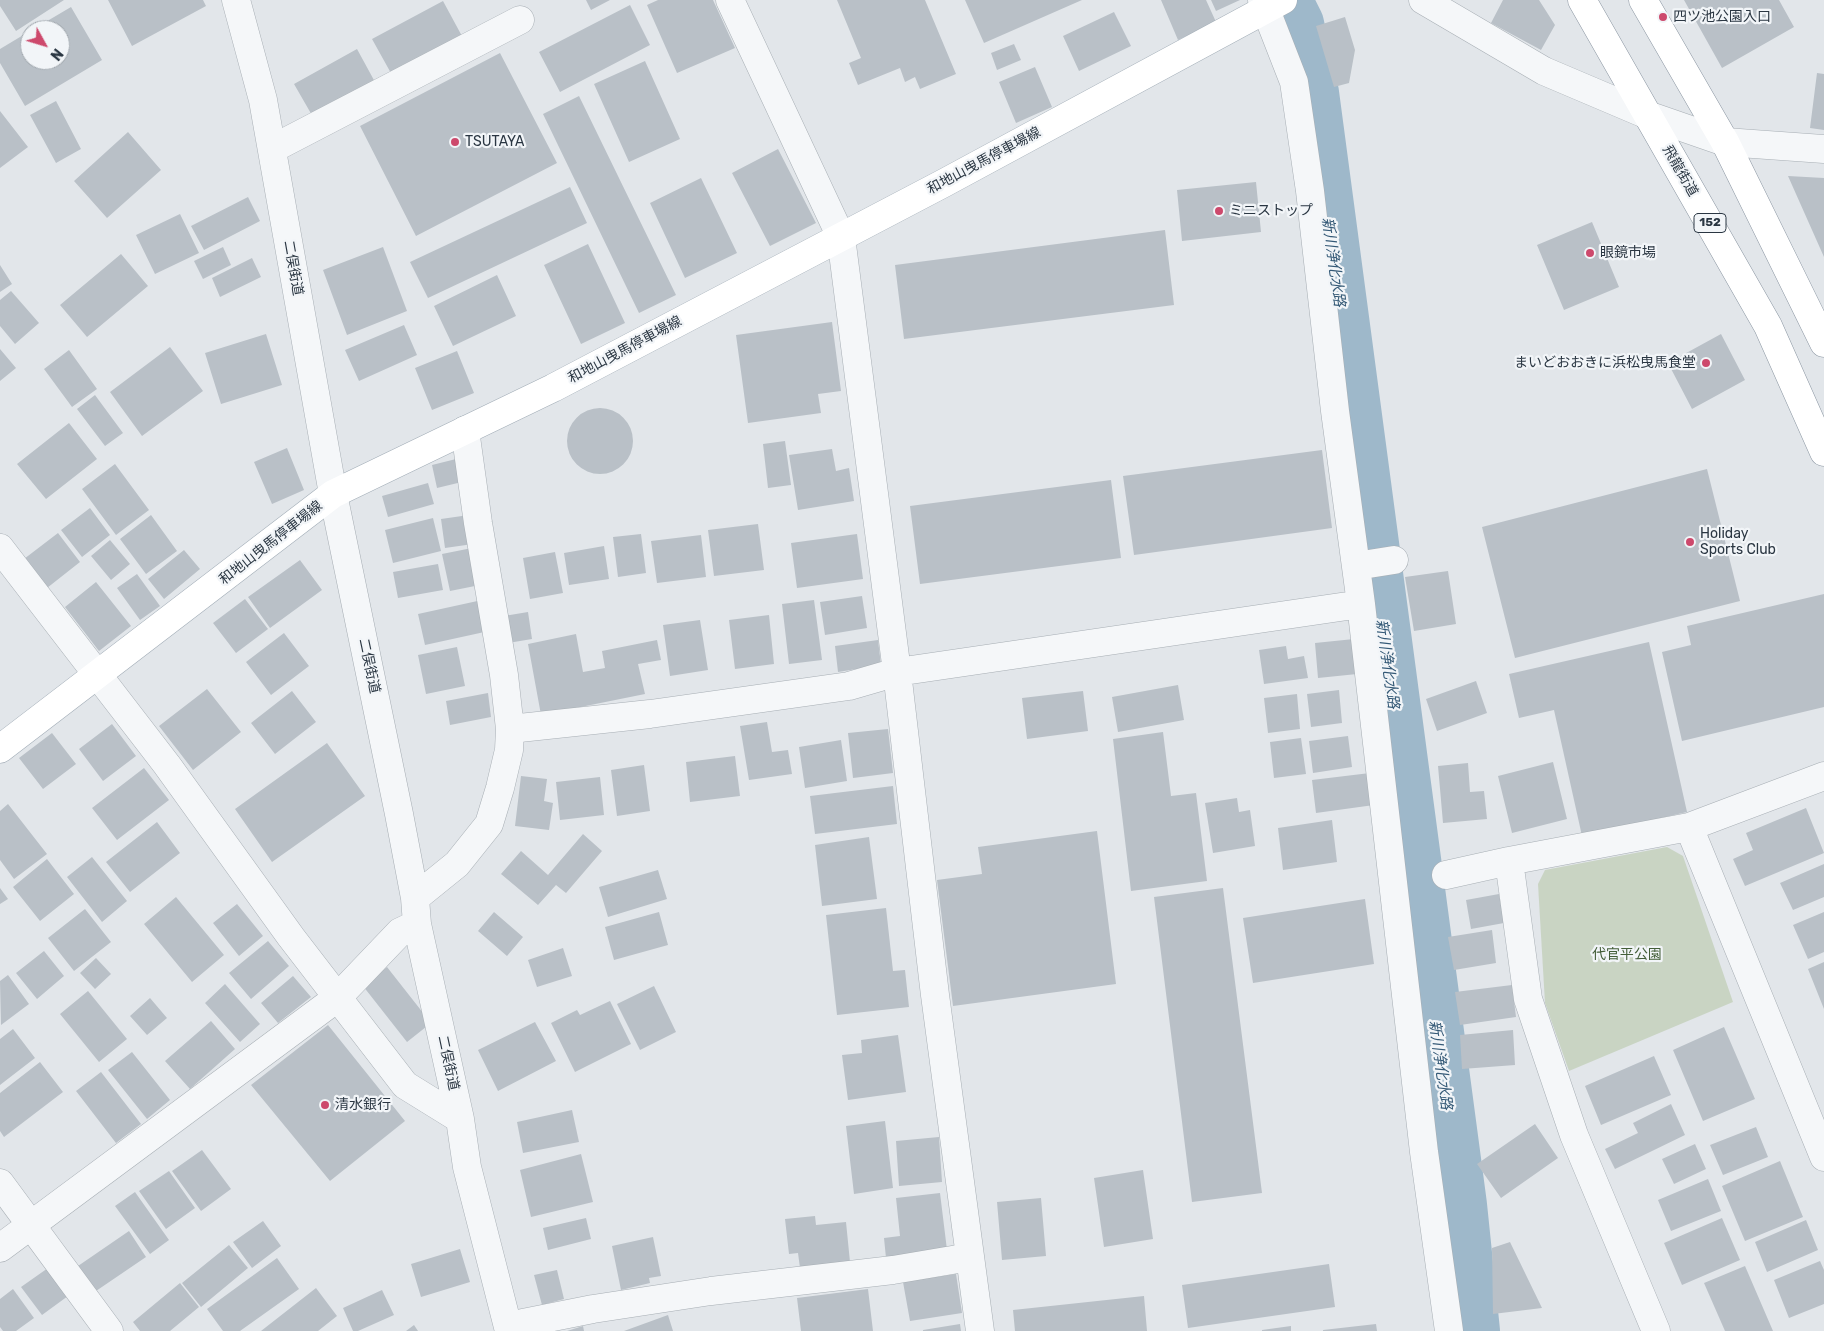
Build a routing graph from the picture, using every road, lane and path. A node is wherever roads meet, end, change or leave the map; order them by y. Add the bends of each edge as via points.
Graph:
1 (236, 0) edge
2 (730, 0) edge
3 (1423, 0) edge
4 (1582, 0) edge
5 (1643, 0) edge
6 (1270, 3) edge
7 (520, 20) dead end
8 (1650, 116) junction
9 (1725, 142) junction
10 (272, 149) junction
11 (1824, 149) edge
12 (841, 237) junction
13 (1824, 343) edge
14 (465, 430) junction
15 (1824, 452) edge
16 (333, 494) junction
17 (0, 548) edge
18 (1394, 560) dead end
19 (1356, 566) junction
20 (1361, 604) junction
21 (897, 672) junction
22 (97, 675) junction
23 (510, 729) junction
24 (0, 749) edge
25 (1824, 776) edge
26 (1689, 827) junction
27 (1509, 861) junction
28 (1446, 875) dead end
29 (416, 911) junction
30 (337, 998) junction
31 (460, 1119) junction
32 (1824, 1157) edge
33 (0, 1183) edge
34 (32, 1224) junction
35 (0, 1248) edge
36 (970, 1257) junction
37 (508, 1329) edge
38 (109, 1331) edge
39 (980, 1331) edge
40 (1449, 1331) edge
41 (1656, 1331) edge

1 - 10 street, 二俣街道 via 263,100
2 - 12 street
3 - 8 street via 1544,72
4 - 8 main road, 飛龍街道 / 152
5 - 9 main road
6 - 12 main road, 和地山曳馬停車場線
6 - 19 street via 1294,82
7 - 10 street
8 - 9 street
8 - 15 main road, 飛龍街道 / 152 via 1768,326
9 - 11 street
9 - 13 main road
10 - 16 street, 二俣街道
12 - 14 main road, 和地山曳馬停車場線 via 553,388
12 - 21 street
14 - 16 main road, 和地山曳馬停車場線
14 - 23 street
16 - 22 main road, 和地山曳馬停車場線
16 - 29 street, 二俣街道
17 - 22 street
18 - 19 street
19 - 20 street
20 - 21 street
20 - 40 street via 1424,1152
21 - 23 street via 849,686 650,714
21 - 36 street
22 - 24 main road, 和地山曳馬停車場線
22 - 30 street
23 - 29 street via 509,750 489,824
25 - 26 street
26 - 27 street
26 - 32 street
27 - 28 street
27 - 41 street via 1528,999 1574,1135
29 - 30 street
29 - 31 street, 二俣街道
30 - 31 street via 405,1085
30 - 34 street
31 - 37 street, 二俣街道 via 468,1167
33 - 34 street
34 - 35 street
34 - 38 street
36 - 37 street via 593,1309
36 - 39 street

